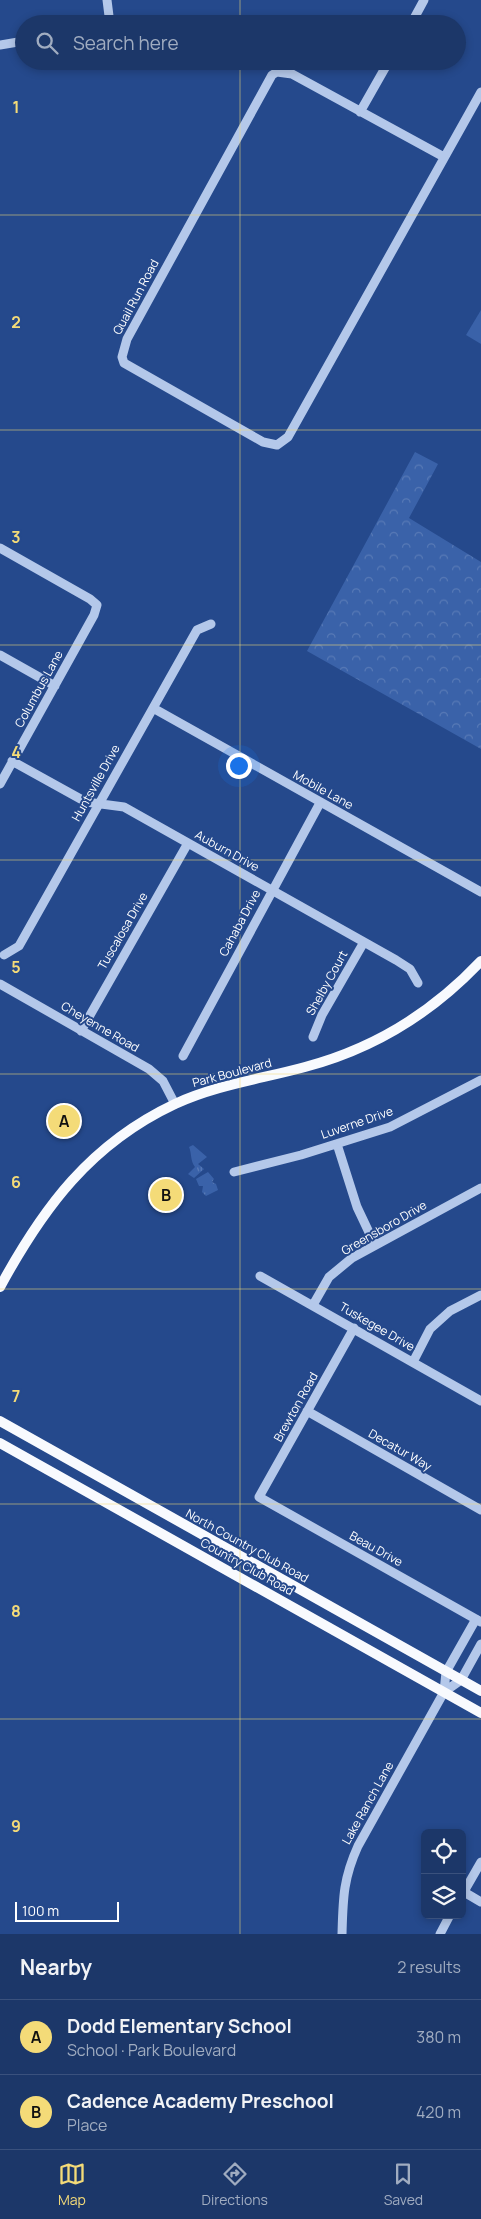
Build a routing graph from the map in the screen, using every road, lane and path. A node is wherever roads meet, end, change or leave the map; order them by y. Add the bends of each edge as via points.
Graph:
1 (107, 0) edge
2 (424, 0) edge
3 (109, 15) edge
4 (415, 15) edge
5 (15, 42) edge
6 (0, 45) edge
7 (384, 70) edge
8 (481, 92) edge
9 (360, 112) junction
10 (444, 157) junction
11 (0, 548) edge
12 (211, 624) dead end
13 (0, 655) edge
14 (55, 686) junction
15 (153, 708) junction
16 (12, 762) junction
17 (0, 784) edge
18 (320, 803) junction
19 (98, 804) junction
20 (188, 843) junction
21 (272, 890) junction
22 (481, 892) edge
23 (364, 942) junction
24 (4, 955) dead end
25 (481, 960) edge
26 (418, 983) dead end
27 (0, 984) edge
28 (81, 1031) junction
29 (313, 1037) dead end
30 (183, 1056) dead end
31 (481, 1080) edge
32 (175, 1104) junction
33 (337, 1144) junction
34 (234, 1172) dead end
35 (481, 1188) edge
36 (375, 1245) junction
37 (260, 1276) dead end
38 (5, 1277) junction
39 (0, 1287) edge
40 (0, 1292) edge
41 (481, 1295) edge
42 (313, 1305) junction
43 (354, 1328) junction
44 (413, 1362) junction
45 (481, 1401) edge
46 (307, 1411) junction
47 (0, 1421) edge
48 (0, 1442) edge
49 (259, 1497) joint
50 (481, 1510) edge
51 (310, 1596) junction
52 (301, 1612) junction
53 (478, 1621) edge
54 (481, 1644) edge
55 (446, 1672) junction
56 (461, 1680) junction
57 (481, 1691) edge
58 (444, 1692) junction
59 (481, 1713) edge
60 (481, 1862) edge
61 (466, 1888) edge
62 (466, 1894) edge
63 (481, 1902) edge
64 (448, 1919) edge
65 (342, 1934) edge
66 (440, 1934) edge

1 - 3 street
2 - 4 street
5 - 6 street
7 - 9 street
8 - 10 street, Quail Run Road
9 - 10 street, Quail Run Road
9 - 10 street, Quail Run Road via 292,74 277,72 272,76 127,339 122,357 128,366 263,442 277,445 288,437
11 - 14 street, Columbus Lane via 97,605
12 - 15 street, Huntsville Drive via 197,630
13 - 14 street
14 - 16 street, Columbus Lane
15 - 18 street, Mobile Lane
15 - 19 street, Huntsville Drive
16 - 17 street, Columbus Lane
16 - 19 street, Auburn Drive via 86,802
18 - 21 street, Cahaba Drive
18 - 22 street, Mobile Lane
19 - 20 street, Auburn Drive via 124,807
19 - 24 street, Huntsville Drive via 19,946
20 - 21 street, Auburn Drive
20 - 28 street, Tuscalosa Drive
21 - 23 street, Auburn Drive
21 - 30 street, Cahaba Drive
23 - 26 street, Auburn Drive via 410,969
23 - 29 street, Shelby Court
25 - 32 main road, Park Boulevard via 421,1013 365,1046 319,1063 228,1085
27 - 28 street, Cheyenne Road
28 - 32 street, Cheyenne Road via 157,1075
31 - 33 street, Luverne Drive via 390,1127
32 - 38 main road, Park Boulevard via 126,1133 83,1169 35,1226
33 - 34 street, Luverne Drive
33 - 36 street via 357,1207
35 - 36 street, Greensboro Drive
36 - 42 street, Greensboro Drive via 329,1277
37 - 42 street, Tuskegee Drive
38 - 39 main road, Park Boulevard
38 - 40 main road, Park Boulevard
41 - 44 street via 450,1311 430,1330
42 - 43 street, Tuskegee Drive
43 - 44 street, Tuskegee Drive
43 - 46 street, Brewton Road
44 - 45 street, Tuskegee Drive
46 - 49 street, Brewton Road
46 - 50 street, Decatur Way
47 - 51 main road, North Country Club Road
48 - 52 main road, Country Club Road
49 - 53 street, Beau Drive
51 - 52 main road
51 - 55 main road, North Country Club Road
52 - 58 main road, Country Club Road
53 - 55 street
54 - 56 street
55 - 56 main road, North Country Club Road
55 - 58 street
56 - 57 main road, North Country Club Road
56 - 58 street
58 - 59 main road, Country Club Road
58 - 65 street, Lake Ranch Lane via 348,1869 342,1903
60 - 61 street
62 - 63 street
64 - 66 street

